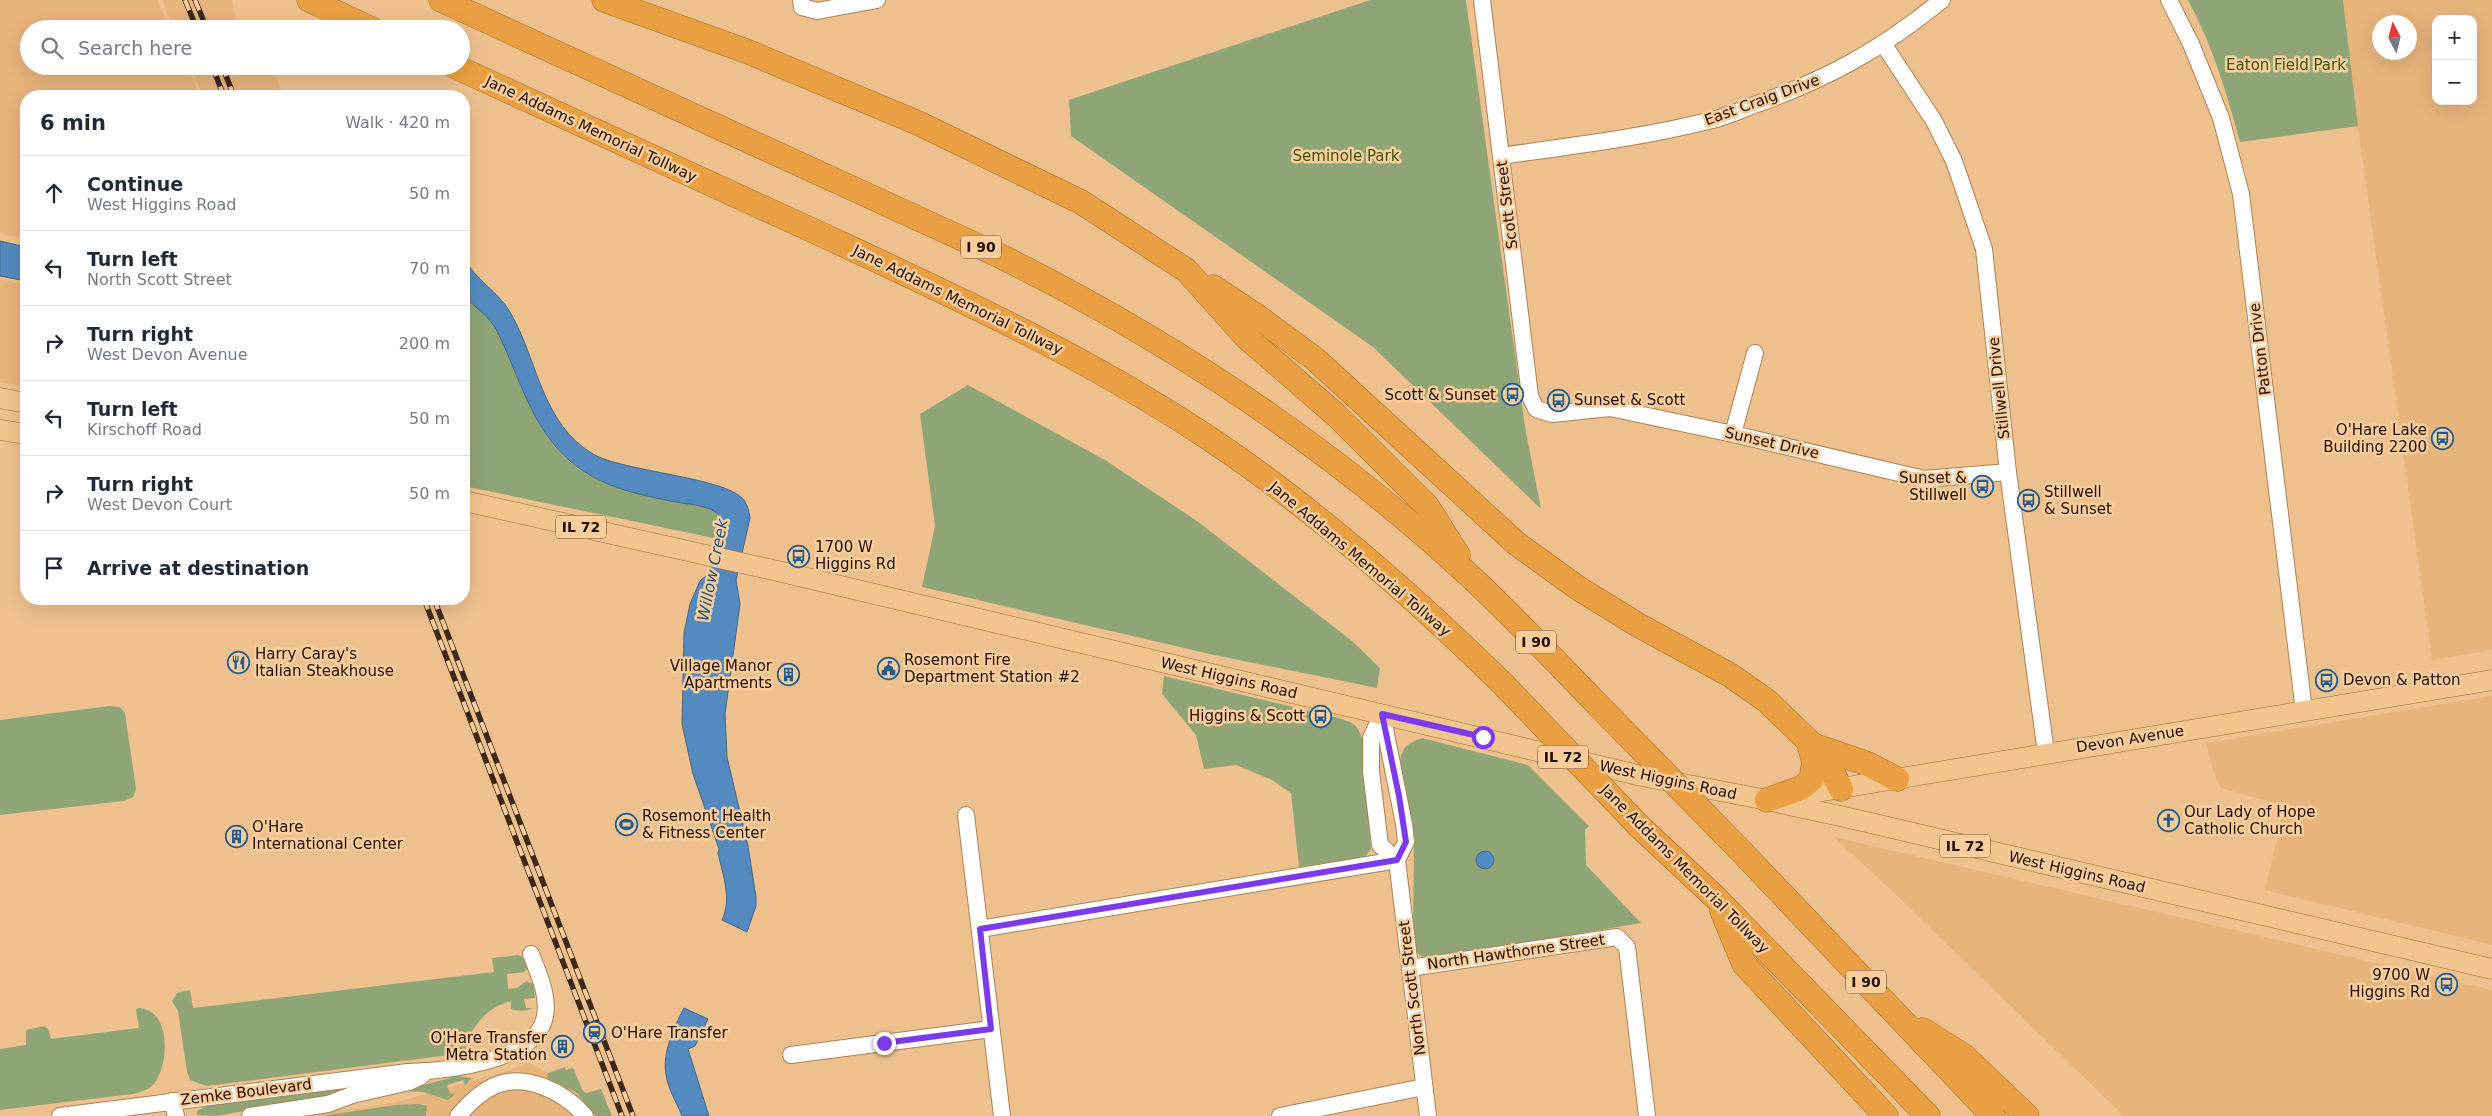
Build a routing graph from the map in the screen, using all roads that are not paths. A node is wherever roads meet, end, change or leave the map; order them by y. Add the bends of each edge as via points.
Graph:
1 (309, 0) edge
2 (441, 0) edge
3 (604, 0) edge
4 (877, 0) edge
5 (1482, 0) edge
6 (1942, 0) edge
7 (2169, 0) edge
8 (847, 2) edge
9 (802, 4) edge
10 (352, 20) edge
11 (1884, 45) junction
12 (470, 73) edge
13 (1501, 156) junction
14 (1186, 270) junction
15 (1755, 353) dead end
16 (0, 398) edge
17 (20, 402) edge
18 (1536, 409) joint
19 (0, 430) edge
20 (20, 433) edge
21 (1733, 434) junction
22 (2008, 472) junction
23 (470, 502) edge
24 (1472, 578) junction
25 (2492, 680) edge
26 (2304, 711) junction
27 (1382, 714) junction
28 (1809, 744) junction
29 (2046, 753) junction
30 (1897, 779) junction
31 (1841, 788) junction
32 (1767, 800) junction
33 (966, 815) dead end
34 (1851, 819) junction
35 (1397, 860) junction
36 (1716, 898) junction
37 (980, 929) junction
38 (531, 954) dead end
39 (1410, 968) junction
40 (2492, 969) edge
41 (1895, 1013) junction
42 (991, 1029) junction
43 (791, 1055) dead end
44 (433, 1071) junction
45 (1424, 1087) junction
46 (174, 1109) edge
47 (60, 1116) edge
48 (250, 1116) edge
49 (458, 1116) edge
50 (585, 1116) edge
51 (1002, 1116) edge
52 (1280, 1116) edge
53 (1428, 1116) edge
54 (1647, 1116) edge
55 (1886, 1116) edge
56 (1928, 1116) edge
57 (1994, 1116) edge
58 (2027, 1116) edge

1 - 10 highway
2 - 24 highway, I 90 via 1073,292 1151,337 1250,401 1339,466
3 - 14 highway, I 90 via 746,50 918,122 1081,202
4 - 8 street
5 - 13 street, Scott Street
6 - 11 street, East Craig Drive
7 - 26 street, Patton Drive via 2221,118 2241,194
8 - 9 street via 817,11
11 - 13 street, East Craig Drive via 1829,75 1710,121 1638,136
11 - 22 street, Stillwell Drive via 1934,121 1954,161 1984,249
12 - 36 highway, Jane Addams Memorial Tollway, bridge via 985,310 1139,394 1212,440 1316,517 1413,599 1503,684 1639,826
13 - 18 street, Scott Street via 1530,396
14 - 24 highway, I 90 via 1246,337 1336,415 1427,506
14 - 28 highway via 1258,316 1315,359 1517,544 1578,588 1638,625 1730,675 1767,701
15 - 21 street
16 - 17 main road
18 - 21 street, Sunset Drive via 1552,414 1610,408
19 - 20 main road
21 - 22 street, Sunset Drive via 1924,479
22 - 29 street, Stillwell Drive
23 - 27 main road, West Higgins Road / IL 72 via 698,552
24 - 41 highway, I 90, bridge via 1739,848
25 - 26 main road, Devon Avenue
26 - 29 main road, Devon Avenue
27 - 32 main road, West Higgins Road / IL 72 via 1642,776
27 - 35 street, North Scott Street via 1406,842
27 - 35 street via 1371,738 1371,771 1380,845
28 - 30 highway via 1868,764
28 - 31 highway via 1824,756
28 - 32 highway via 1814,762 1811,780 1801,788
29 - 30 main road, Devon Avenue
30 - 31 main road, Devon Avenue
31 - 32 main road, Devon Avenue
31 - 34 main road
32 - 34 main road, West Higgins Road / IL 72
33 - 37 street
34 - 40 main road, West Higgins Road / IL 72
35 - 37 street
35 - 39 street, North Scott Street
36 - 55 highway via 1744,964
36 - 56 highway, Jane Addams Memorial Tollway
37 - 42 street
38 - 44 street, Zemke Boulevard via 546,1002 540,1030 524,1046 502,1056
39 - 45 street, North Scott Street
39 - 54 street, North Hawthorne Street via 1617,937 1627,947
41 - 57 highway, I 90
41 - 58 highway via 1964,1056
42 - 43 street
42 - 51 street
44 - 46 street, Zemke Boulevard via 408,1072
44 - 48 street, Zemke Boulevard via 409,1082 328,1104
45 - 52 street
45 - 53 street, North Scott Street
46 - 47 street, Zemke Boulevard
49 - 50 street via 477,1096 506,1082 553,1090 567,1098

